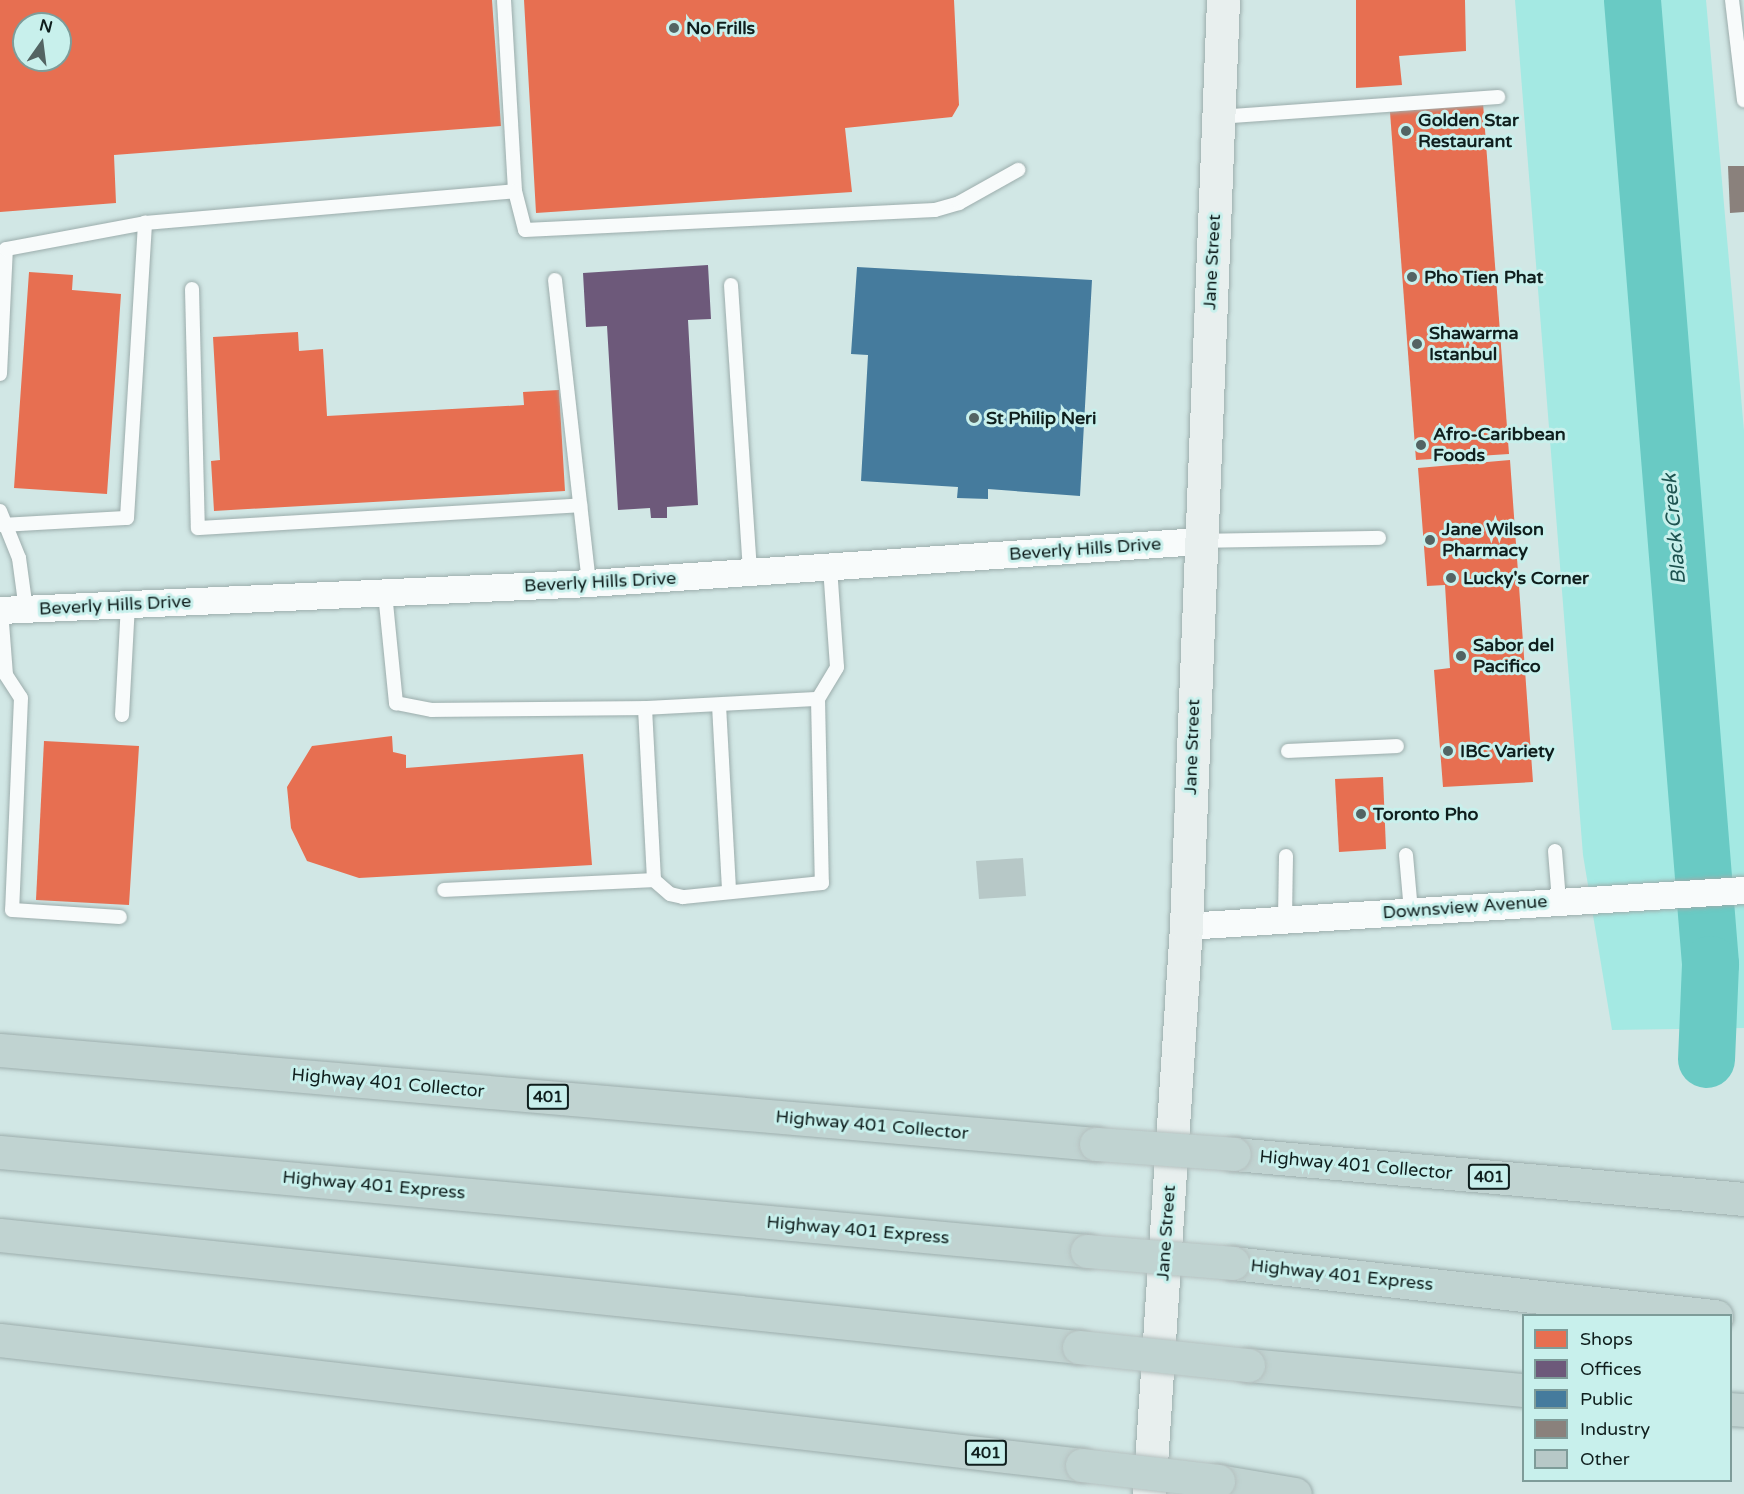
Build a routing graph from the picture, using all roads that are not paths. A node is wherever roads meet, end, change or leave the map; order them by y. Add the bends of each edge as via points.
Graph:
1 (504, 0) edge
2 (1223, 0) edge
3 (1732, 0) edge
4 (1498, 97) dead end
5 (1744, 100) edge
6 (1218, 117) junction
7 (1018, 170) dead end
8 (515, 191) junction
9 (145, 223) junction
10 (3, 249) edge
11 (555, 280) dead end
12 (731, 285) dead end
13 (192, 289) dead end
14 (0, 374) edge
15 (580, 505) junction
16 (0, 511) edge
17 (2, 525) edge
18 (1379, 538) dead end
19 (1199, 541) junction
20 (830, 567) junction
21 (750, 572) junction
22 (589, 584) junction
23 (385, 593) junction
24 (128, 605) junction
25 (9, 610) edge
26 (3, 675) edge
27 (818, 699) junction
28 (719, 705) junction
29 (645, 708) junction
30 (122, 715) dead end
31 (1397, 746) dead end
32 (1288, 751) dead end
33 (1555, 851) dead end
34 (1406, 855) dead end
35 (1286, 856) dead end
36 (654, 880) junction
37 (729, 889) junction
38 (444, 890) dead end
39 (1744, 890) edge
40 (1559, 901) junction
41 (1411, 911) junction
42 (120, 917) dead end
43 (1285, 919) junction
44 (1186, 926) junction
45 (0, 1050) edge
46 (0, 1152) edge
47 (1744, 1199) edge
48 (0, 1235) edge
49 (1698, 1314) edge
50 (0, 1341) edge
51 (57, 1350) junction
52 (0, 1354) edge
53 (1522, 1390) edge
54 (1149, 1494) edge
55 (1295, 1494) edge

1 - 8 lane
2 - 6 main road, Jane Street
3 - 5 lane
4 - 6 lane
6 - 19 main road, Jane Street
7 - 8 lane via 959,203 935,210 525,230
8 - 9 lane
9 - 10 lane
9 - 17 lane via 127,518
10 - 14 lane
11 - 15 lane
12 - 21 lane
13 - 15 lane via 198,528
15 - 22 lane
16 - 17 lane
17 - 25 lane via 19,558
18 - 19 lane
19 - 20 street, Beverly Hills Drive
19 - 44 main road, Jane Street
20 - 21 street, Beverly Hills Drive
20 - 27 lane via 837,667
21 - 22 street, Beverly Hills Drive
22 - 23 street, Beverly Hills Drive
23 - 24 street, Beverly Hills Drive
23 - 29 lane via 396,703 432,710
24 - 25 street, Beverly Hills Drive
24 - 30 lane
25 - 26 lane
26 - 42 lane via 21,698 12,910
27 - 28 lane
27 - 37 lane via 822,883
28 - 29 lane
28 - 37 lane
29 - 36 lane
31 - 32 lane
33 - 40 lane
34 - 41 lane
35 - 43 lane
36 - 37 lane via 670,894 683,897
36 - 38 lane
39 - 40 street, Downsview Avenue
40 - 41 street, Downsview Avenue
41 - 43 street, Downsview Avenue
43 - 44 street, Downsview Avenue
44 - 54 main road, Jane Street
45 - 47 highway, Highway 401 Collector / 401, bridge
46 - 49 highway, Highway 401 Express, bridge via 1233,1263
48 - 53 highway, bridge via 1248,1365
50 - 51 highway, 401
51 - 52 highway
51 - 55 highway, 401, bridge via 1082,1465

